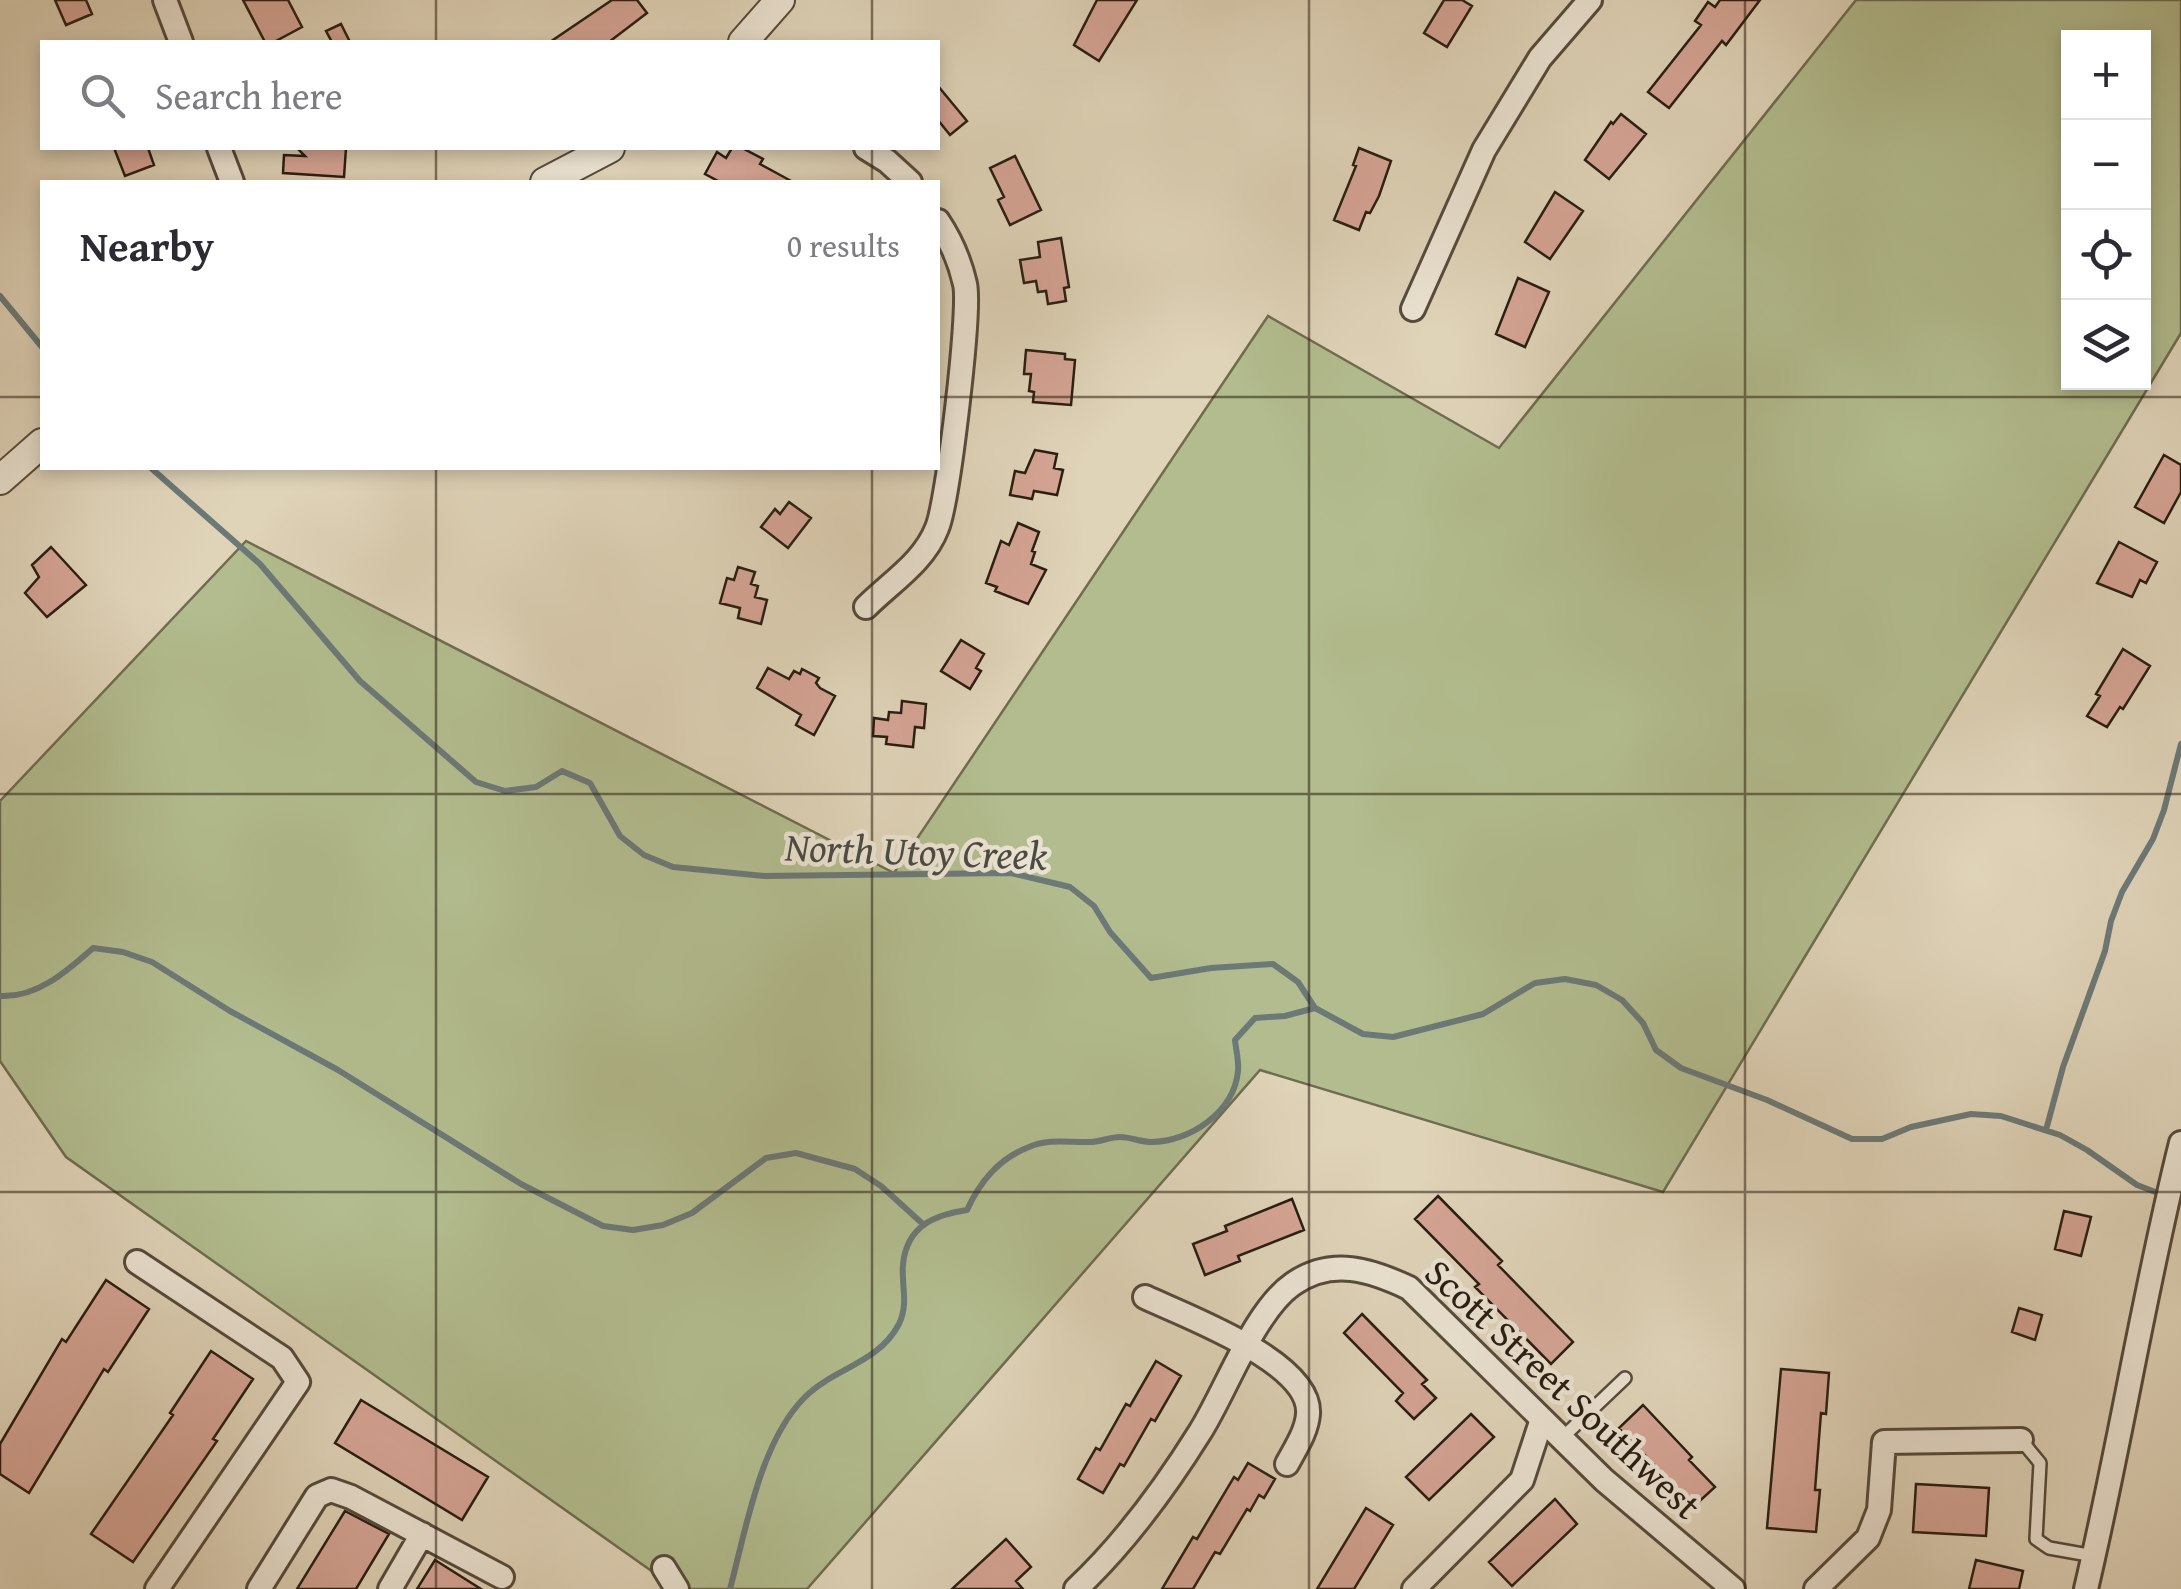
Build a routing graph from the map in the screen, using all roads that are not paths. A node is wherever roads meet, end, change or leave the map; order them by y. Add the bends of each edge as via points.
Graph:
1 (165, 0) edge
2 (780, 0) edge
3 (1590, 0) edge
4 (180, 40) edge
5 (745, 40) edge
6 (220, 150) edge
7 (606, 150) edge
8 (869, 150) edge
9 (231, 180) edge
10 (549, 180) edge
11 (908, 180) edge
12 (940, 223) edge
13 (1413, 308) dead end
14 (40, 446) edge
15 (0, 480) edge
16 (866, 607) dead end
17 (2181, 1143) edge
18 (137, 1262) dead end
19 (1145, 1296) dead end
20 (1247, 1346) junction
21 (1626, 1378) dead end
22 (1542, 1419) junction
23 (1562, 1438) junction
24 (2021, 1440) joint
25 (1287, 1464) dead end
26 (422, 1534) junction
27 (2094, 1556) junction
28 (664, 1568) dead end
29 (502, 1578) dead end
30 (158, 1589) edge
31 (260, 1589) edge
32 (390, 1589) edge
33 (678, 1589) edge
34 (1076, 1589) edge
35 (1414, 1589) edge
36 (1733, 1589) edge
37 (1816, 1589) edge
38 (2086, 1589) edge

1 - 4 street
2 - 5 street
3 - 13 street via 1540,58 1484,150
6 - 9 street
7 - 10 street
8 - 11 street
12 - 16 street via 966,286 938,526 918,562
14 - 15 street
17 - 27 street
18 - 30 street via 282,1358 298,1382
19 - 20 street
20 - 22 street, Scott Street Southwest via 1271,1304 1295,1282 1326,1270 1370,1270 1410,1288
20 - 25 street via 1301,1386 1306,1400 1303,1433
20 - 34 street, Scott Street Southwest via 1150,1506
21 - 23 lane
22 - 23 street, Scott Street Southwest
22 - 35 street via 1522,1480
23 - 36 street, Scott Street Southwest
24 - 27 lane via 2040,1463 2036,1538 2049,1548
24 - 37 street via 1884,1442 1880,1510 1868,1538
26 - 29 street
26 - 31 street via 331,1490 317,1496
26 - 32 street
27 - 38 street
28 - 33 street

